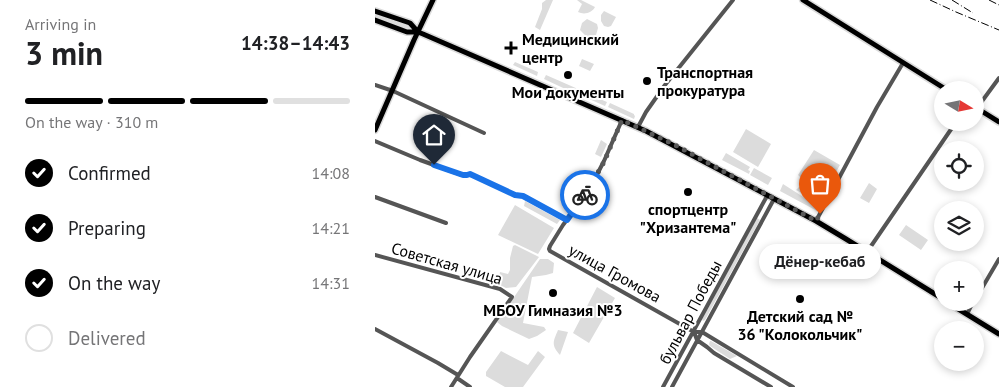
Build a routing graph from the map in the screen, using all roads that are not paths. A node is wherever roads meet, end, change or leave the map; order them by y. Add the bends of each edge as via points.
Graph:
1 (433, 0) edge
2 (733, 0) edge
3 (803, 0) edge
4 (375, 10) edge
5 (375, 20) edge
6 (411, 24) junction
7 (409, 32) junction
8 (418, 32) junction
9 (903, 63) junction
10 (999, 78) edge
11 (934, 82) edge
12 (375, 85) edge
13 (393, 91) junction
14 (984, 98) edge
15 (984, 113) edge
16 (622, 120) junction
17 (999, 122) edge
18 (638, 127) junction
19 (375, 130) edge
20 (950, 131) edge
21 (484, 133) dead end
22 (375, 141) edge
23 (767, 196) junction
24 (375, 197) edge
25 (773, 199) junction
26 (567, 220) junction
27 (816, 221) junction
28 (446, 223) dead end
29 (867, 252) junction
30 (375, 255) edge
31 (999, 259) edge
32 (984, 284) edge
33 (934, 293) edge
34 (962, 311) edge
35 (969, 311) edge
36 (967, 314) junction
37 (375, 329) edge
38 (694, 332) junction
39 (702, 332) junction
40 (999, 334) edge
41 (697, 340) junction
42 (761, 368) junction
43 (458, 376) junction
44 (755, 377) junction
45 (451, 387) edge
46 (470, 387) edge
47 (663, 387) edge
48 (672, 387) edge
49 (771, 387) edge
50 (793, 387) edge

1 - 8 main road
2 - 18 street via 665,85
3 - 9 main road
4 - 6 main road
5 - 7 main road
6 - 7 street
6 - 8 main road
7 - 8 main road
8 - 13 main road
8 - 16 main road
9 - 11 main road
9 - 27 street
10 - 14 street
12 - 13 street
13 - 19 main road
13 - 21 street
15 - 17 main road
16 - 18 main road
16 - 26 street via 589,190
18 - 23 main road
20 - 29 street
22 - 26 street via 463,175 470,174 523,196
23 - 25 main road
23 - 38 street, бульвар Победы
24 - 28 street
25 - 27 main road
25 - 39 street, бульвар Победы
26 - 38 street, улица Громова via 549,246 551,251
27 - 29 main road
29 - 33 main road
30 - 43 street, Советская улица via 500,289 512,297
31 - 32 street
34 - 36 main road
35 - 36 street
36 - 40 main road
37 - 43 street
38 - 39 street, улица Громова
38 - 41 street
38 - 47 street, бульвар Победы
39 - 41 street, бульвар Победы
39 - 42 street
41 - 44 street
41 - 48 street, бульвар Победы
42 - 44 street
42 - 50 street
43 - 45 street
43 - 46 street
44 - 49 street

